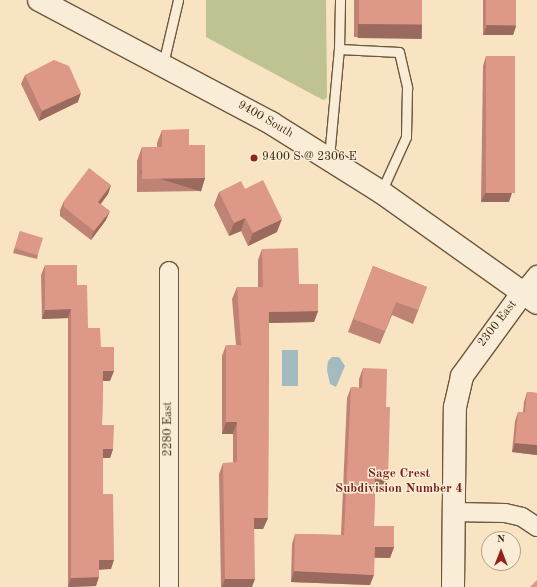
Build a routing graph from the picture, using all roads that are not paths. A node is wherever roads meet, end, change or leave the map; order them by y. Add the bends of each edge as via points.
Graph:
1 (39, 0) edge
2 (178, 0) edge
3 (340, 0) edge
4 (339, 48) junction
5 (163, 64) junction
6 (329, 159) junction
7 (381, 192) junction
8 (169, 271) dead end
9 (533, 290) edge
10 (454, 512) junction
11 (537, 528) edge
12 (169, 587) edge
13 (453, 587) edge

1 - 5 main road, 9400 South
2 - 5 lane
3 - 4 lane
4 - 6 lane
4 - 7 lane via 399,52 404,62 406,138
5 - 6 main road, 9400 South
6 - 7 main road, 9400 South
7 - 9 main road, 9400 South
8 - 12 street, 2280 East
9 - 10 main road, 2300 East via 462,376 455,408
10 - 11 street via 505,513 522,518
10 - 13 main road

